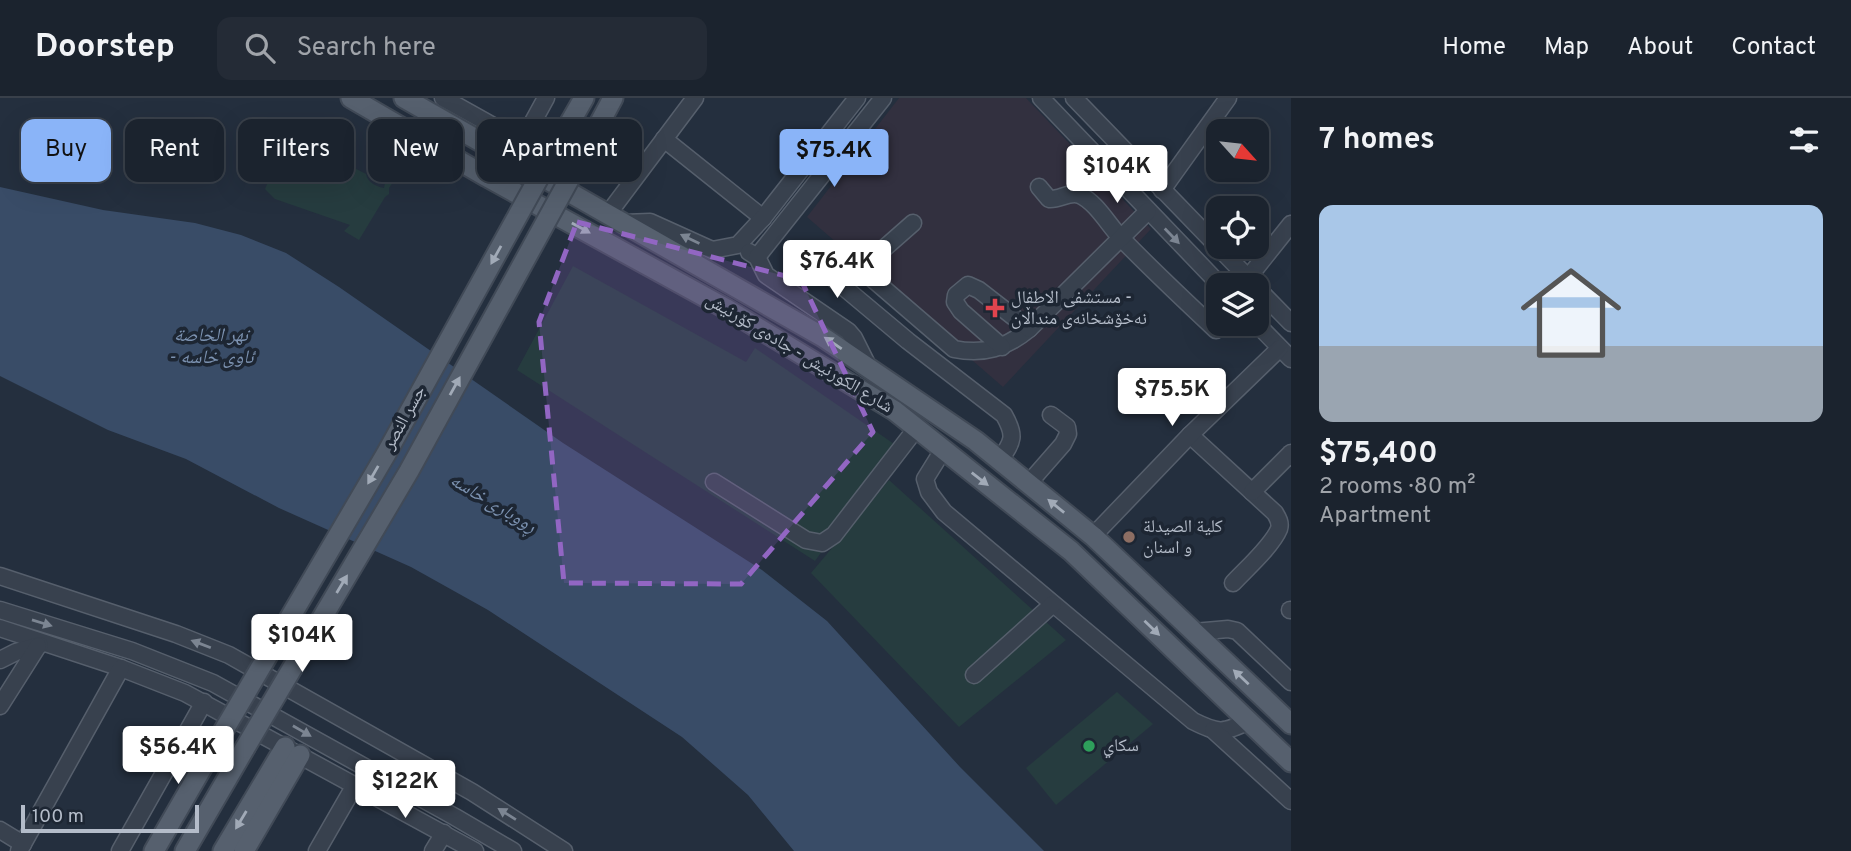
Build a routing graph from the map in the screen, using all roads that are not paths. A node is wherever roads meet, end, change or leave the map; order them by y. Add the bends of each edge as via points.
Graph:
1 (351, 98) edge
2 (404, 98) edge
3 (546, 98) edge
4 (584, 98) edge
5 (613, 98) edge
6 (695, 98) edge
7 (857, 98) edge
8 (883, 98) edge
9 (1041, 98) edge
10 (1073, 98) edge
11 (1228, 98) edge
12 (452, 100) edge
13 (484, 119) edge
14 (535, 119) edge
15 (664, 139) junction
16 (477, 141) edge
17 (550, 182) edge
18 (1039, 187) dead end
19 (1163, 190) junction
20 (1148, 211) junction
21 (763, 218) junction
22 (616, 219) junction
23 (913, 223) dead end
24 (1291, 224) edge
25 (1121, 238) junction
26 (738, 245) junction
27 (757, 257) junction
28 (1208, 273) edge
29 (1242, 273) edge
30 (1260, 273) edge
31 (834, 279) dead end
32 (1269, 300) edge
33 (1206, 320) edge
34 (1291, 323) edge
35 (1029, 329) junction
36 (1269, 336) edge
37 (1002, 347) junction
38 (1286, 353) edge
39 (870, 368) junction
40 (1051, 415) dead end
41 (915, 429) junction
42 (1190, 435) junction
43 (943, 450) junction
44 (1291, 453) edge
45 (1000, 460) junction
46 (714, 482) dead end
47 (1028, 484) junction
48 (1252, 492) junction
49 (1093, 536) junction
50 (0, 576) edge
51 (1233, 583) dead end
52 (1053, 604) junction
53 (0, 610) edge
54 (0, 628) edge
55 (1194, 632) junction
56 (83, 635) junction
57 (44, 645) junction
58 (78, 653) junction
59 (0, 660) edge
60 (121, 668) junction
61 (974, 675) dead end
62 (1291, 682) edge
63 (204, 702) junction
64 (0, 706) edge
65 (1249, 721) junction
66 (1291, 724) edge
67 (1213, 730) junction
68 (293, 751) junction
69 (1291, 762) edge
70 (355, 785) junction
71 (382, 799) junction
72 (1291, 801) edge
73 (431, 803) junction
74 (0, 831) edge
75 (444, 832) junction
76 (23, 848) edge
77 (120, 851) edge
78 (153, 851) edge
79 (185, 851) edge
80 (223, 851) edge
81 (244, 851) edge
82 (317, 851) edge
83 (433, 851) edge
84 (475, 851) edge
85 (513, 851) edge
86 (564, 851) edge

1 -> 41 main road, شارع الكورنيش - جادەی کۆرنیش via 725,308 895,411
2 - 16 main road, شارع الكورنيش - جادەی کۆرنیش
3 - 14 street
4 -> 78 main road, جسر النصر, bridge via 386,454
79 -> 5 main road, جسر النصر, bridge via 409,471
6 - 15 street
7 - 21 street
8 - 27 street
9 - 20 street
10 - 19 street
11 - 19 street
12 - 13 street
15 - 21 street
15 - 22 street
17 - 22 main road, شارع الكورنيش - جادەی کۆرنیش
18 - 25 street via 1049,199 1078,194
19 - 29 street
20 - 25 street
20 -> 28 street
21 - 26 street
26 -> 22 street via 712,250 650,222
39 -> 22 main road, شارع الكورنيش - جادەی کۆرنیش
23 - 37 street via 871,260 868,275 954,349 968,352
24 - 30 street
25 - 33 street
25 - 35 street
26 - 27 street
27 - 39 street via 766,275 848,331
31 - 45 street via 1004,415 1012,429 1012,443
32 - 34 street
35 - 37 street
35 - 37 street via 968,285 955,302
36 - 38 street
38 - 42 street
39 - 45 main road, شارع الكورنيش - جادەی کۆرنیش
40 - 47 street via 1067,427 1068,434
41 - 43 main road, شارع الكورنيش - جادەی کۆرنیش
41 - 46 street via 834,535 822,543 806,540
42 - 48 street
42 - 49 street
43 - 52 street via 925,479 929,492 944,512
43 -> 65 main road, شارع الكورنيش - جادەی کۆرنیش via 1071,551
44 - 48 street
45 - 47 main road, شارع الكورنيش - جادەی کۆرنیش
49 -> 47 main road, شارع الكورنيش - جادەی کۆرنیش
48 - 51 street via 1275,513 1279,529
49 - 55 main road, شارع الكورنيش - جادەی کۆرنیش
86 -> 50 street via 472,792 229,655
52 - 61 street
52 - 67 street via 1193,721
53 -> 56 street
54 - 57 street
55 - 62 street via 1237,631
66 -> 55 main road, شارع الكورنيش - جادەی کۆرنیش
56 - 58 street
56 -> 73 street via 214,683
57 - 58 street
57 - 59 street
57 - 64 street
58 - 60 street
60 - 63 street
60 - 76 street
63 - 68 street
63 - 77 street
65 - 67 street via 1224,733
65 - 69 main road, شارع الكورنيش - جادەی کۆرنیش
67 - 72 street
68 - 70 street
68 -> 80 main road
68 - 81 main road
70 - 71 street
70 - 82 street
71 - 73 street
71 - 75 street
73 - 85 street
74 - 76 street
75 - 83 street
75 - 84 street

